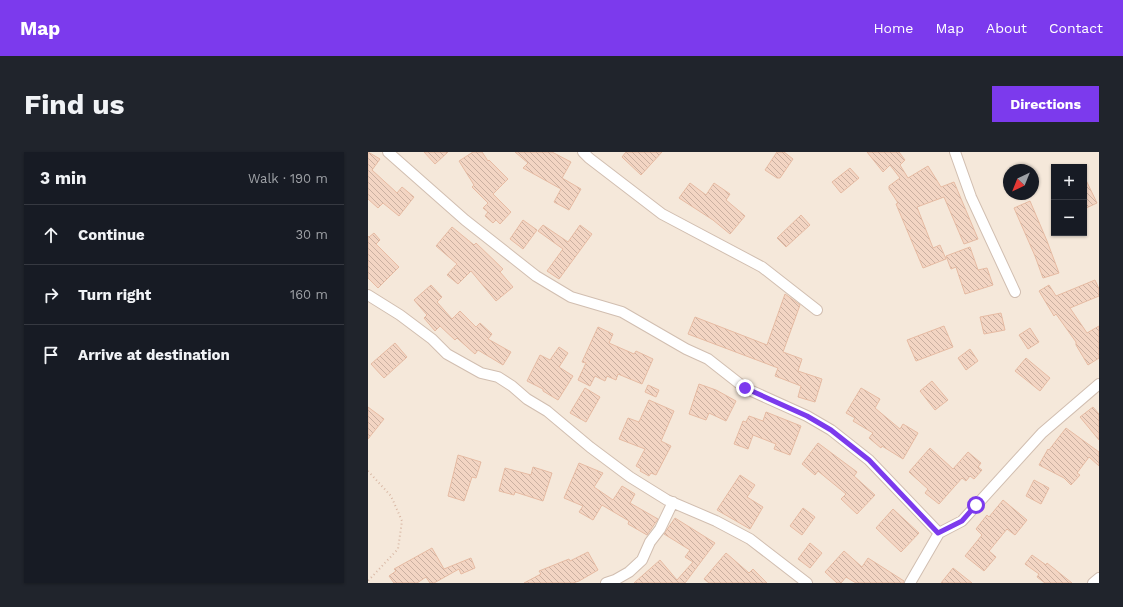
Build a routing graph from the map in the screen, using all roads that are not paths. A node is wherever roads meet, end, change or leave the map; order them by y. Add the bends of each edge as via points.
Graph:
1 (388, 152) edge
2 (583, 152) edge
3 (955, 152) edge
4 (1015, 292) dead end
5 (368, 295) edge
6 (818, 310) dead end
7 (1099, 384) edge
8 (673, 502) junction
9 (938, 533) junction
10 (1099, 578) edge
11 (613, 582) edge
12 (807, 583) edge
13 (910, 583) edge
14 (1093, 583) edge

1 - 9 street via 465,220 536,276 571,297 622,312 708,359 745,388 807,416 831,430 869,460
2 - 6 street via 662,214 762,267
3 - 4 street via 971,197
5 - 8 street via 400,315 447,354 481,373 498,377 512,386 630,477
7 - 9 street via 1042,433 962,521
8 - 11 street via 642,560
8 - 12 street via 750,539
9 - 13 street
10 - 14 street

